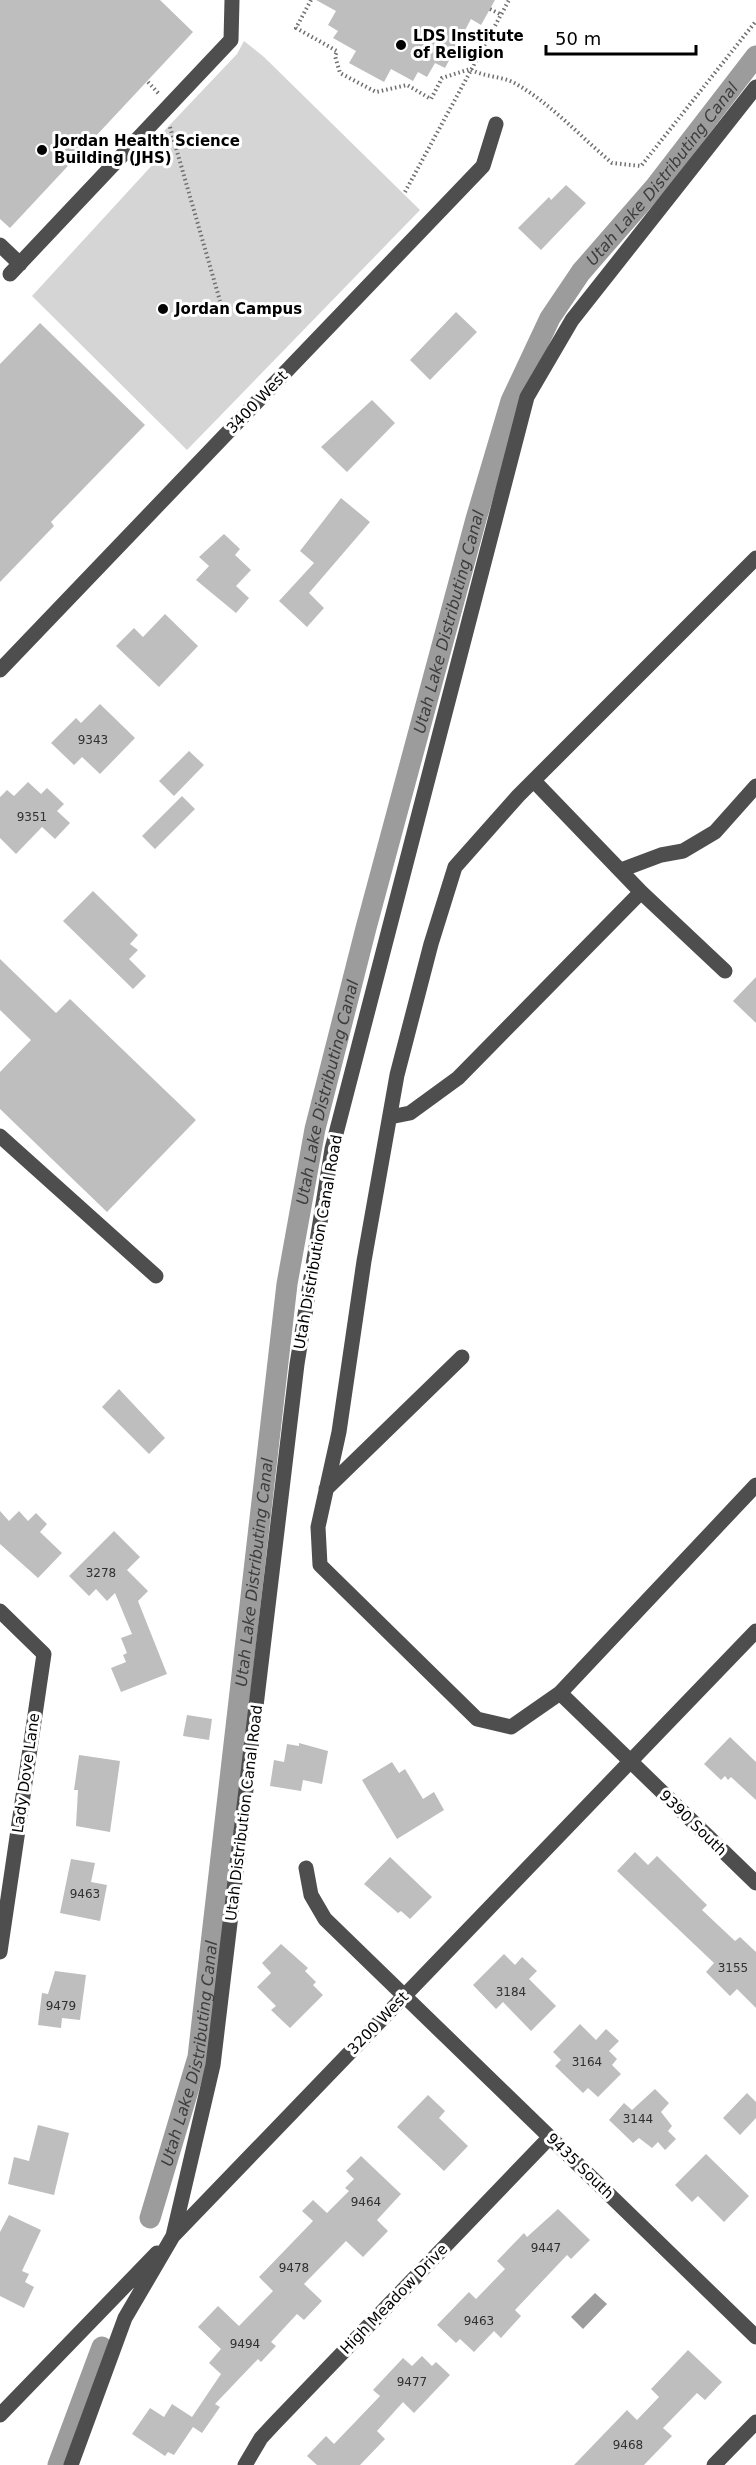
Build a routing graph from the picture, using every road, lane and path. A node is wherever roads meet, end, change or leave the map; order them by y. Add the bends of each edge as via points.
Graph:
1 (232, 0) edge
2 (311, 0) edge
3 (509, 0) edge
4 (490, 9) dead end
5 (500, 14) junction
6 (756, 21) edge
7 (470, 69) junction
8 (148, 82) dead end
9 (756, 87) edge
10 (165, 111) junction
11 (496, 124) dead end
12 (405, 192) dead end
13 (0, 245) edge
14 (220, 301) dead end
15 (756, 558) edge
16 (0, 670) edge
17 (534, 781) junction
18 (756, 786) edge
19 (621, 870) junction
20 (641, 892) junction
21 (725, 971) dead end
22 (390, 1117) junction
23 (0, 1136) edge
24 (156, 1276) dead end
25 (462, 1357) dead end
26 (756, 1485) edge
27 (326, 1489) junction
28 (0, 1611) edge
29 (756, 1631) edge
30 (560, 1693) junction
31 (630, 1762) junction
32 (306, 1868) dead end
33 (756, 1883) edge
34 (0, 1952) edge
35 (404, 1995) junction
36 (550, 2137) junction
37 (173, 2236) junction
38 (756, 2337) edge
39 (0, 2415) edge
40 (756, 2422) edge
41 (71, 2465) edge
42 (245, 2465) edge
43 (714, 2465) edge

1 - 10 street via 231,40
2 - 7 path via 296,28 338,51 335,56 340,73 376,92 407,85 431,99 442,78
3 - 5 path
4 - 5 path
5 - 7 path
6 - 7 path via 641,166 612,163 528,91 498,76 482,76
7 - 12 path
8 - 10 path via 160,96
9 - 37 street, Utah Distribution Canal Road via 572,320 526,397 332,1149 297,1364 213,2065
10 - 13 street via 15,269
10 - 14 path
11 - 16 street, 3400 West via 483,166
15 - 17 street
17 - 19 street
17 - 22 street via 455,867 431,944
18 - 19 street via 715,832 683,851
19 - 20 street
20 - 21 street
20 - 22 street via 458,1078 410,1113
22 - 27 street via 339,1432
23 - 24 street
25 - 27 street
26 - 30 street
27 - 30 street via 318,1527 320,1565 477,1719 511,1727
28 - 34 street, Lady Dove Lane via 44,1654
29 - 31 street, 3200 West
30 - 31 street, 9390 South
31 - 33 street, 9390 South
31 - 35 street, 3200 West
32 - 35 street, 9435 South via 311,1895 324,1919
35 - 36 street, 9435 South
35 - 37 street, 3200 West
36 - 38 street, 9435 South
36 - 42 street, High Meadow Drive via 274,2424
37 - 39 street, 3200 West
37 - 41 street, Utah Distribution Canal Road via 125,2320
40 - 43 street

